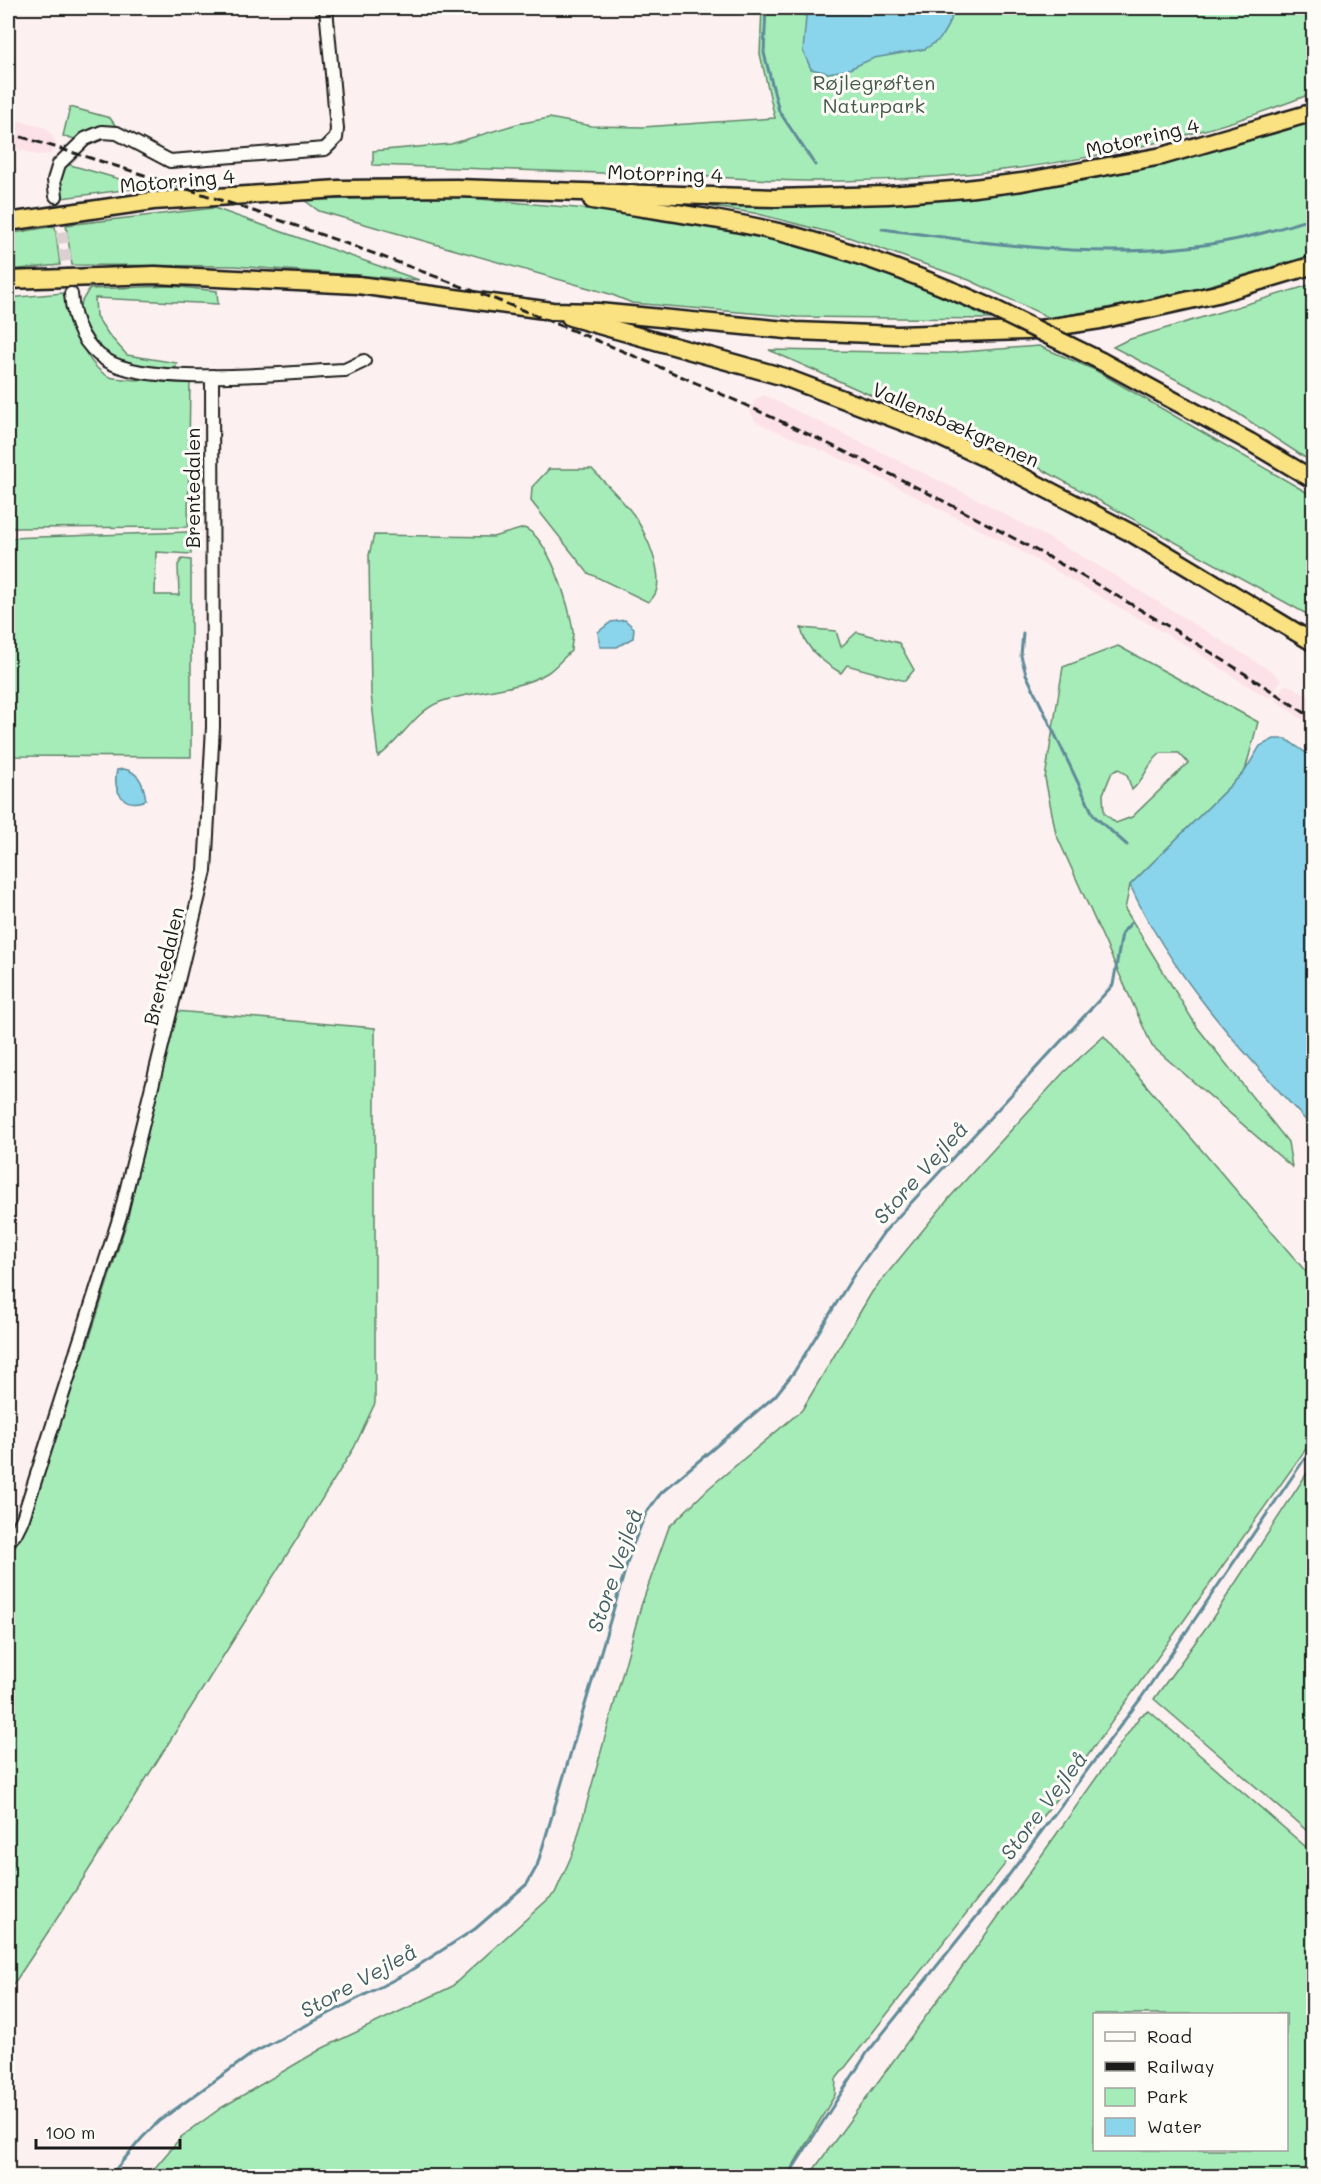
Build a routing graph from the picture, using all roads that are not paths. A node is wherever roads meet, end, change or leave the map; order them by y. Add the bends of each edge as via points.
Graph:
1 (326, 8) edge
2 (1314, 112) edge
3 (541, 192) junction
4 (56, 196) tunnel mouth
5 (8, 222) edge
6 (1314, 265) edge
7 (8, 280) edge
8 (70, 294) tunnel mouth
9 (552, 311) junction
10 (364, 362) dead end
11 (212, 376) junction
12 (1314, 480) edge
13 (1314, 643) edge
14 (8, 1541) edge

1 - 4 street via 337,129 336,138 325,149 170,160 117,133 102,132 85,139 59,164 54,180
2 - 3 highway, Motorring 4 via 1162,156 966,189 786,198
3 - 5 highway, Motorring 4 via 339,189 153,201
3 - 12 highway, bridge via 705,217 793,236 908,272 1101,361
6 - 9 highway via 1217,294 1100,320 1026,331 864,334
7 - 9 highway via 155,275 247,278 358,285
8 - 11 street via 79,331 105,360 145,374
9 - 13 highway, Vallensbækgrenen via 784,377 927,431 1123,528
10 - 11 street via 345,370
11 - 14 street, Brentedalen via 213,727 205,871 120,1216 23,1518

